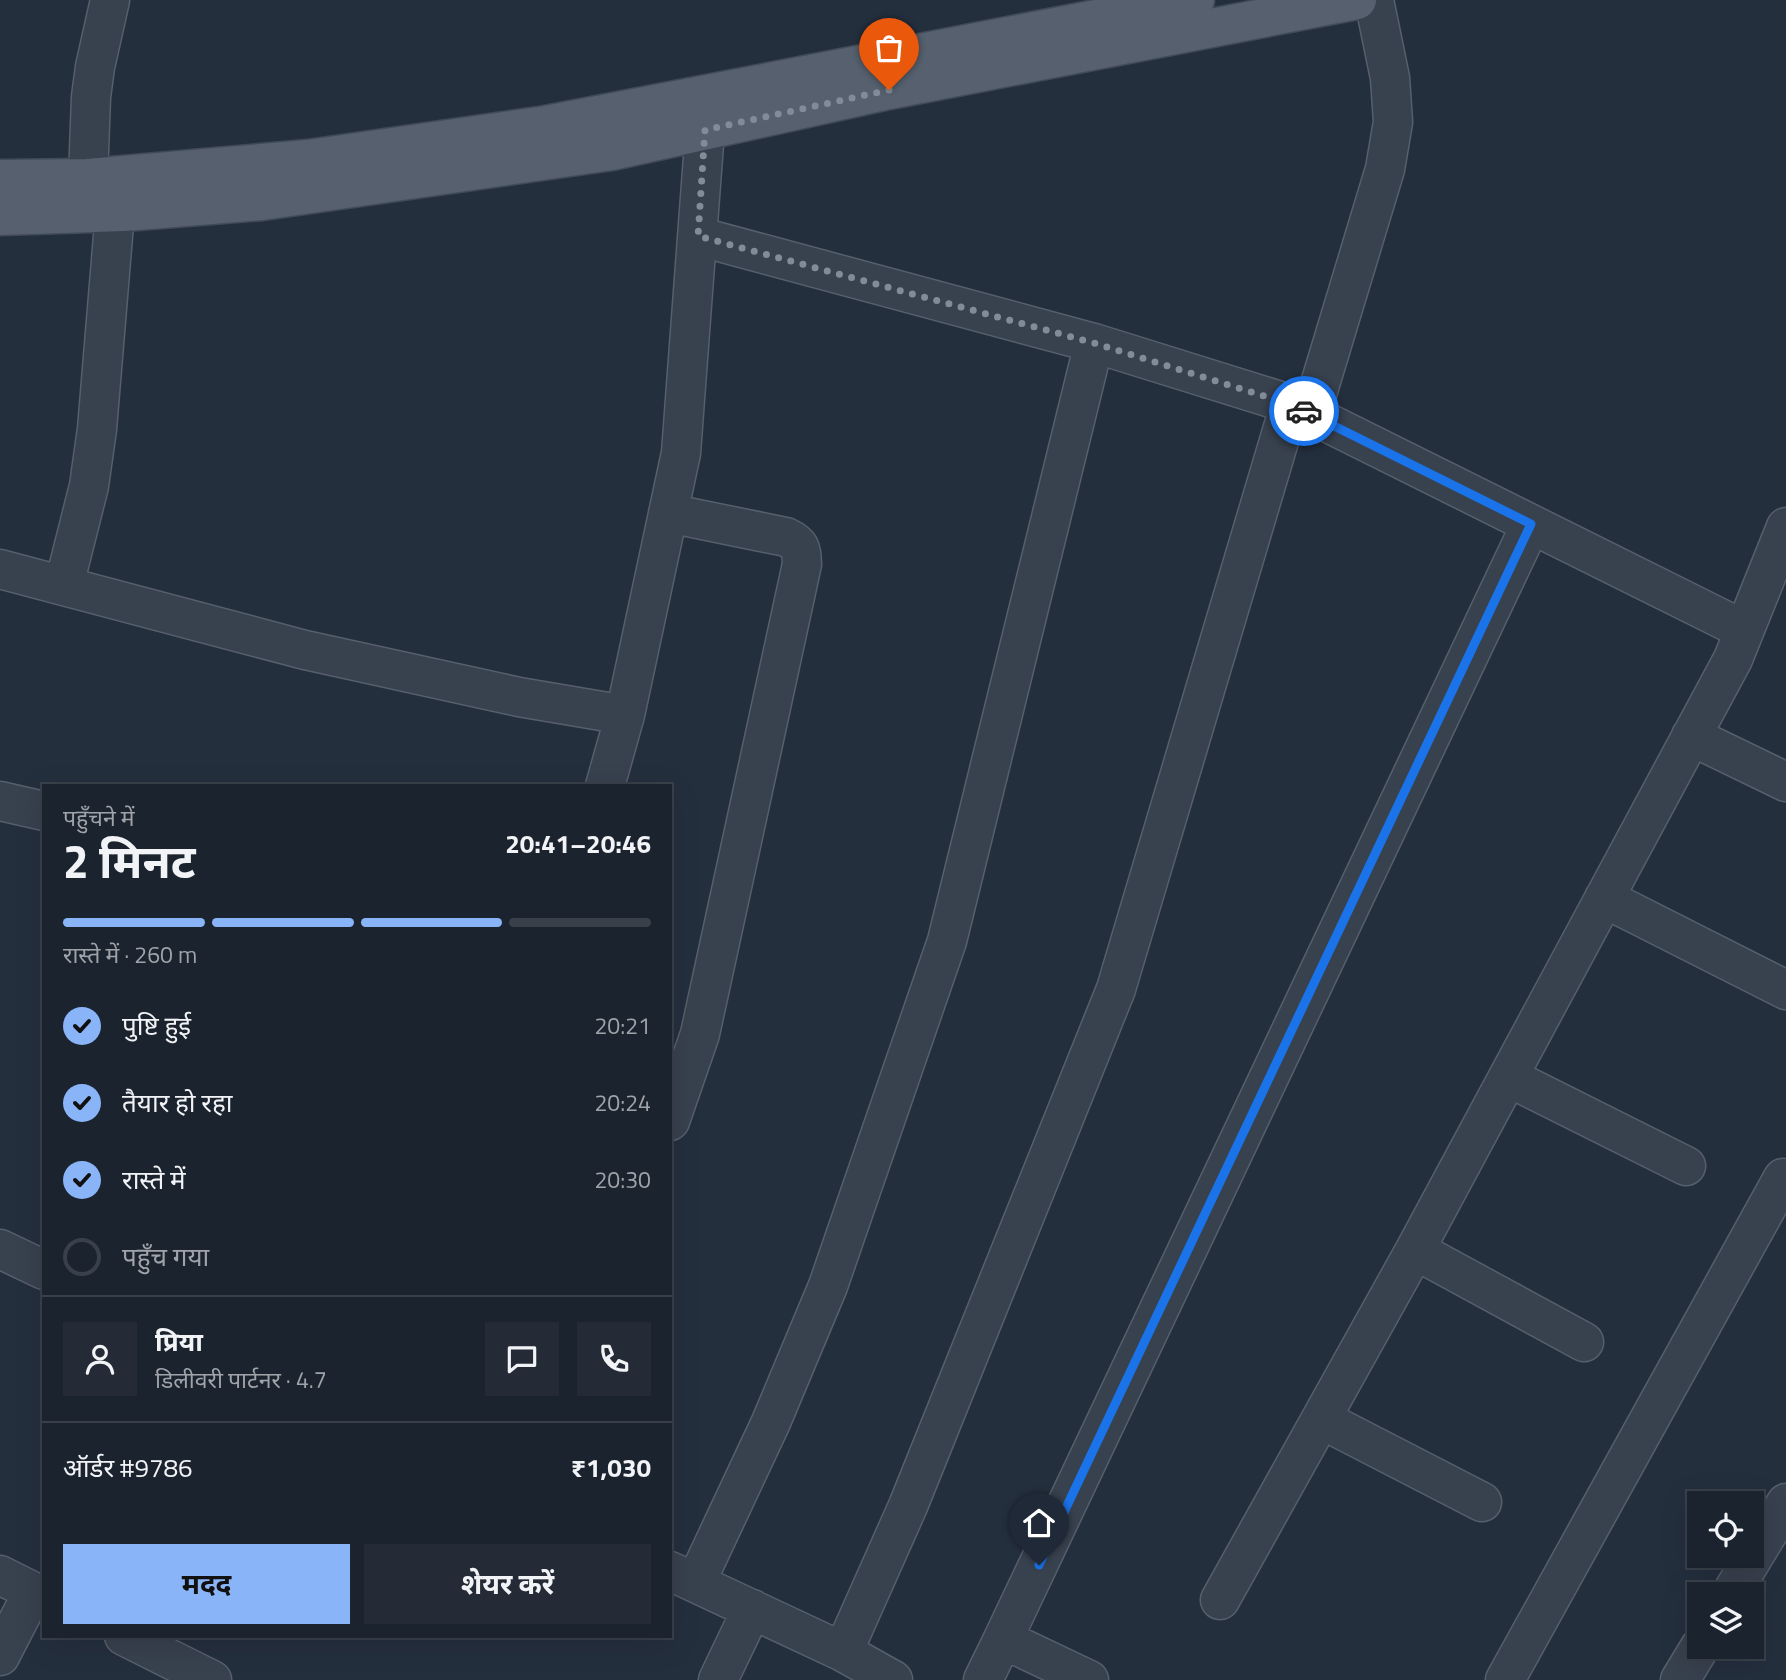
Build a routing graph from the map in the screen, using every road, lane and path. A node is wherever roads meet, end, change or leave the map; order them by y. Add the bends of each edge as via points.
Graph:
1 (110, 0) edge
2 (1195, 0) edge
3 (1357, 0) edge
4 (1374, 0) edge
5 (705, 130) junction
6 (88, 178) junction
7 (0, 179) edge
8 (115, 212) junction
9 (0, 216) edge
10 (698, 236) junction
11 (1094, 343) junction
12 (1301, 409) junction
13 (668, 513) junction
14 (1531, 524) junction
15 (1786, 527) edge
16 (0, 569) edge
17 (64, 585) junction
18 (1744, 630) junction
19 (625, 715) junction
20 (1691, 736) junction
21 (1786, 782) edge
22 (606, 784) edge
23 (0, 801) edge
24 (42, 811) edge
25 (1604, 898) junction
26 (1786, 990) edge
27 (1508, 1077) junction
28 (672, 1115) edge
29 (1686, 1166) dead end
30 (1783, 1178) dead end
31 (0, 1250) edge
32 (1415, 1250) junction
33 (42, 1269) edge
34 (1584, 1342) dead end
35 (1321, 1419) junction
36 (1482, 1502) dead end
37 (1786, 1503) edge
38 (683, 1576) edge
39 (1738, 1582) edge
40 (26, 1588) edge
41 (1220, 1600) dead end
42 (752, 1609) junction
43 (127, 1638) edge
44 (1003, 1639) junction
45 (843, 1652) junction
46 (0, 1656) edge
47 (1693, 1659) edge
48 (190, 1675) edge
49 (718, 1680) edge
50 (893, 1680) edge
51 (984, 1680) edge
52 (1089, 1680) edge
53 (1504, 1680) edge
54 (1680, 1680) edge

1 - 6 street via 91,97
2 - 6 main road via 546,125 308,159
3 - 5 main road
4 - 12 street via 1390,78 1393,122 1385,169
5 - 8 main road via 612,151 262,201
5 - 10 street
6 - 7 main road
8 - 9 main road
8 - 17 street via 94,452
10 - 11 street
10 - 13 street via 681,453
11 - 12 street
11 - 38 street via 947,941 828,1286 771,1422
12 - 14 street
12 - 45 street via 1116,989 908,1506
13 - 19 street
13 - 28 street via 786,537 797,542 802,564 700,1034
14 - 18 street
14 - 44 street
15 - 18 street
16 - 17 street
17 - 19 street via 304,650
18 - 20 street
19 - 22 street
20 - 21 street
20 - 25 street
23 - 24 street
25 - 26 street
25 - 27 street
27 - 29 street
27 - 32 street
30 - 53 street
31 - 33 street
32 - 34 street
32 - 35 street
35 - 36 street
35 - 41 street
37 - 39 street
38 - 42 street
40 - 46 street
42 - 45 street
42 - 49 street
43 - 48 street
44 - 51 street
44 - 52 street
45 - 50 street
47 - 54 street

